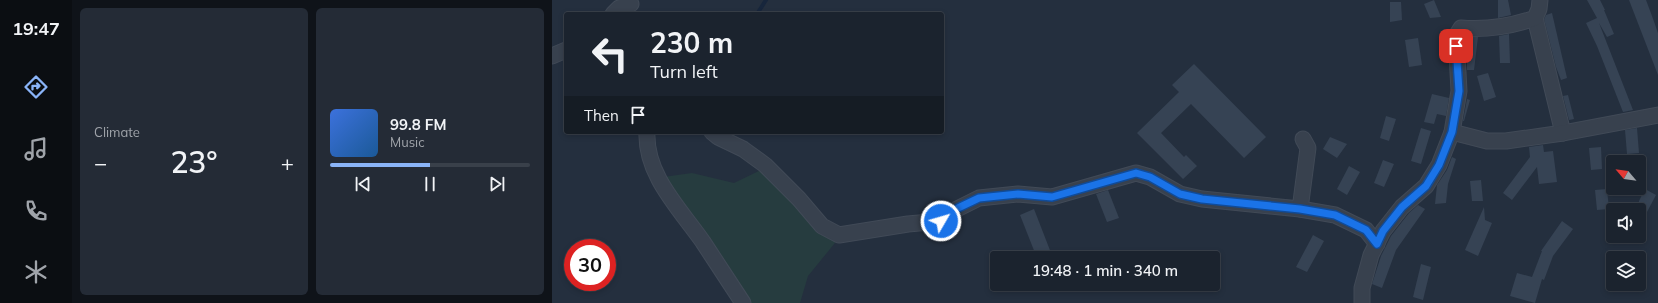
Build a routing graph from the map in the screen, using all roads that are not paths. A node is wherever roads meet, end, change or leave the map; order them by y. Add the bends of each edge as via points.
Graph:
1 (1540, 0) edge
2 (632, 6) edge
3 (615, 12) edge
4 (1535, 18) junction
5 (564, 51) edge
6 (552, 56) edge
7 (1658, 115) edge
8 (1452, 132) junction
9 (1563, 133) junction
10 (647, 134) edge
11 (714, 134) edge
12 (1303, 139) dead end
13 (1300, 209) junction
14 (1377, 244) junction
15 (743, 303) edge
16 (1362, 303) edge

1 - 4 street
2 - 3 street via 619,8
4 - 8 street via 1522,23 1478,29 1462,28 1456,36 1459,91
4 - 9 street
5 - 6 street
7 - 9 street
8 - 9 street via 1487,141
8 - 14 street via 1439,165 1426,186 1402,207 1383,231
10 - 15 street via 649,157 662,184
11 - 13 street via 743,149 765,165 822,226 839,235 941,221 958,208 979,198 1018,194 1052,197 1136,173 1150,177 1180,194 1202,199
12 - 13 street via 1308,148
13 - 14 street via 1335,215 1366,230
14 - 16 street via 1371,255 1362,288

